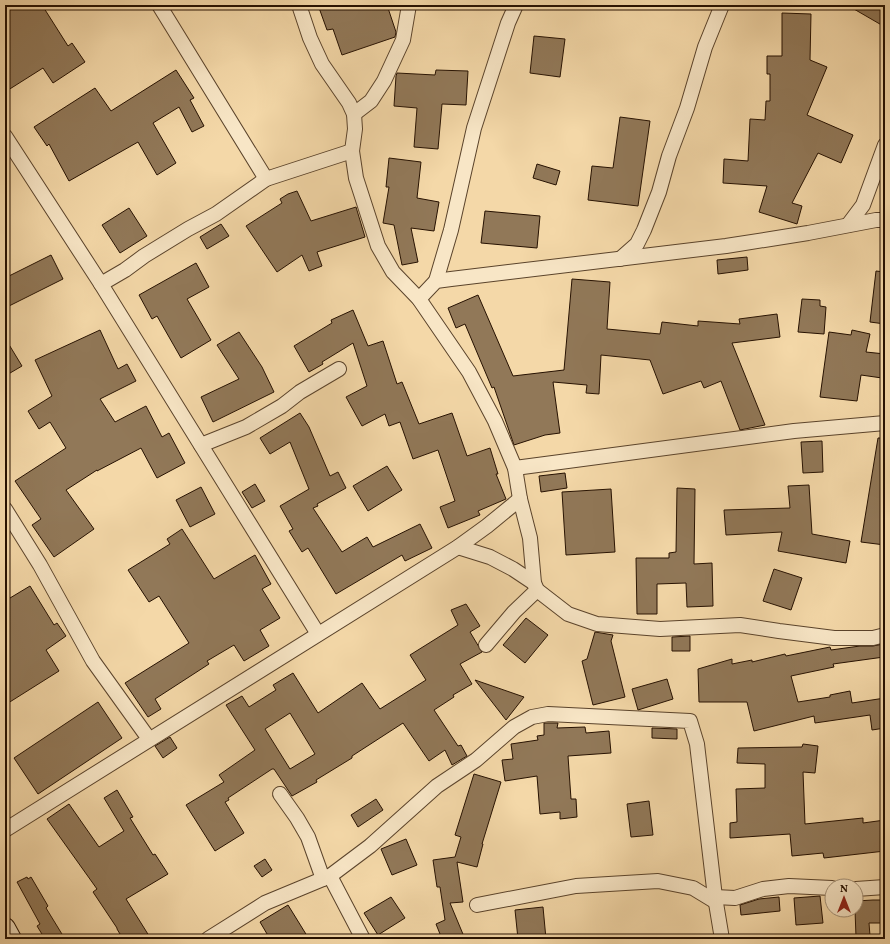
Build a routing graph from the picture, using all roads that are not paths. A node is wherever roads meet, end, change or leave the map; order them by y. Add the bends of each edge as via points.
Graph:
1 (159, 5) edge
2 (299, 5) edge
3 (409, 5) edge
4 (516, 5) edge
5 (722, 5) edge
6 (354, 114) junction
7 (5, 136) edge
8 (885, 145) edge
9 (352, 151) junction
10 (266, 179) junction
11 (863, 205) junction
12 (880, 220) edge
13 (848, 225) junction
14 (620, 259) junction
15 (436, 281) junction
16 (100, 284) junction
17 (419, 299) junction
18 (339, 370) dead end
19 (885, 423) edge
20 (201, 445) junction
21 (515, 468) junction
22 (520, 499) junction
23 (5, 509) edge
24 (458, 547) junction
25 (535, 587) junction
26 (318, 634) junction
27 (885, 635) edge
28 (486, 645) dead end
29 (149, 739) junction
30 (280, 794) dead end
31 (5, 830) edge
32 (326, 878) junction
33 (885, 887) edge
34 (824, 888) edge
35 (864, 888) edge
36 (735, 898) junction
37 (715, 899) junction
38 (477, 905) dead end
39 (719, 919) junction
40 (5, 928) edge
41 (11, 939) edge
42 (208, 939) edge
43 (363, 939) edge
44 (722, 939) edge

1 - 10 street
2 - 6 street via 322,64
3 - 6 street via 403,40 384,81 371,101
4 - 15 street via 474,128 451,230
5 - 14 street via 705,46 687,108 644,230 637,244
6 - 9 street
7 - 16 street
8 - 11 street
9 - 10 street
9 - 17 street via 356,178 378,246 393,272
10 - 16 street via 216,214
11 - 12 street
11 - 13 street
12 - 13 street
13 - 14 street via 726,246
14 - 15 street
15 - 17 street
16 - 20 street
17 - 21 street via 469,372 495,421
18 - 20 street via 246,427
19 - 21 street via 794,431
20 - 26 street
21 - 22 street
22 - 24 street
22 - 25 street via 530,538
23 - 29 street via 94,661
24 - 25 street via 490,557 513,569
24 - 26 street
25 - 27 street via 568,614 597,624 660,629 740,625 834,638 873,638
25 - 28 street
26 - 29 street
29 - 31 street
30 - 32 street via 308,837
32 - 37 street via 370,846 437,786 476,760 514,727 532,717 548,714 580,715 690,721 697,744
32 - 42 street via 265,903
32 - 43 street
33 - 35 street
34 - 36 street via 777,887
36 - 37 street
36 - 39 street
37 - 38 street via 693,888 658,881 576,886
37 - 39 street
39 - 44 street
40 - 41 street

